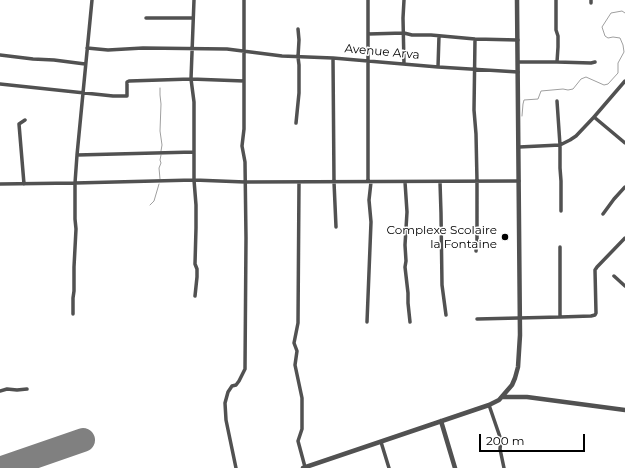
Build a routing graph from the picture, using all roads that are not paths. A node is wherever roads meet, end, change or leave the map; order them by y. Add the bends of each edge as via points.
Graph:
1 (92, 0) edge
2 (194, 0) edge
3 (244, 0) edge
4 (368, 0) edge
5 (404, 0) edge
6 (517, 0) edge
7 (556, 0) edge
8 (146, 18) dead end
9 (193, 18) junction
10 (298, 29) dead end
11 (404, 33) junction
12 (368, 34) junction
13 (439, 36) junction
14 (475, 39) junction
15 (518, 40) junction
16 (87, 48) junction
17 (192, 48) junction
18 (244, 50) junction
19 (0, 55) edge
20 (298, 57) junction
21 (333, 58) junction
22 (368, 61) junction
23 (518, 62) junction
24 (558, 62) junction
25 (595, 62) dead end
26 (86, 64) junction
27 (404, 64) junction
28 (438, 67) junction
29 (475, 69) junction
30 (518, 72) junction
31 (191, 79) junction
32 (244, 81) junction
33 (625, 81) edge
34 (0, 84) edge
35 (83, 93) junction
36 (557, 101) dead end
37 (594, 117) junction
38 (25, 120) dead end
39 (296, 123) dead end
40 (625, 143) edge
41 (560, 145) junction
42 (519, 147) junction
43 (194, 152) junction
44 (77, 154) junction
45 (194, 180) junction
46 (245, 182) junction
47 (299, 182) junction
48 (334, 182) junction
49 (369, 182) junction
50 (405, 182) junction
51 (440, 182) junction
52 (477, 182) junction
53 (519, 182) junction
54 (75, 183) junction
55 (0, 184) edge
56 (24, 184) junction
57 (625, 187) edge
58 (561, 211) dead end
59 (603, 214) dead end
60 (336, 227) dead end
61 (625, 238) edge
62 (560, 247) dead end
63 (476, 251) dead end
64 (614, 276) dead end
65 (625, 286) edge
66 (195, 296) dead end
67 (73, 314) dead end
68 (446, 315) dead end
69 (560, 317) junction
70 (520, 318) junction
71 (477, 319) dead end
72 (367, 322) dead end
73 (410, 322) dead end
74 (27, 389) dead end
75 (0, 391) edge
76 (502, 396) junction
77 (489, 405) junction
78 (625, 410) edge
79 (441, 421) junction
80 (381, 442) junction
81 (236, 468) edge
82 (304, 468) edge
83 (389, 468) edge
84 (455, 468) edge
85 (504, 468) edge

1 - 16 street
2 - 9 street
3 - 18 street
4 - 12 street
5 - 11 street
6 - 15 street
7 - 24 street
8 - 9 street
9 - 17 street
10 - 20 street
11 - 12 street
11 - 13 street
11 - 27 street
12 - 22 street
13 - 14 street
13 - 28 street
14 - 15 street
14 - 29 street
15 - 23 street
16 - 17 street, Avenue Arva
16 - 26 street
17 - 18 street, Avenue Arva
17 - 31 street
18 - 20 street, Avenue Arva
18 - 32 street
19 - 26 street
20 - 21 street, Avenue Arva
20 - 39 street via 299,93
21 - 22 street, Avenue Arva
21 - 48 street
22 - 27 street, Avenue Arva
22 - 49 street
23 - 24 street
23 - 30 street
24 - 25 street
26 - 35 street
27 - 28 street, Avenue Arva
28 - 29 street, Avenue Arva
29 - 30 street, Avenue Arva
29 - 52 street
30 - 42 street
31 - 32 street
31 - 35 street via 129,81 127,96
31 - 43 street via 194,102
32 - 46 street via 242,146
33 - 37 street
34 - 35 street
35 - 44 street
36 - 41 street
37 - 40 street
37 - 41 street via 576,136
38 - 56 street via 19,124
41 - 42 street
41 - 58 street
42 - 53 street
43 - 44 street
43 - 45 street
44 - 54 street
45 - 46 street
45 - 54 street
45 - 66 street via 197,269
46 - 47 street
46 - 81 street via 245,369 239,381 228,392 225,404
47 - 48 street
47 - 82 street via 298,323 294,343 297,351 295,365 302,397 302,429 298,440
48 - 49 street
48 - 60 street
49 - 50 street
49 - 72 street via 371,222
50 - 51 street
50 - 73 street via 405,267
51 - 52 street
51 - 68 street via 442,285
52 - 53 street
52 - 63 street
53 - 70 street
54 - 56 street
54 - 67 street
55 - 56 street
57 - 59 street
61 - 69 street via 597,267 595,315
62 - 69 street
64 - 65 street
69 - 70 street
70 - 71 street
70 - 76 street via 518,367 512,385
74 - 75 street
76 - 77 street
76 - 78 street
77 - 79 street
77 - 85 street via 499,434
79 - 80 street
79 - 84 street
80 - 82 street
80 - 83 street

